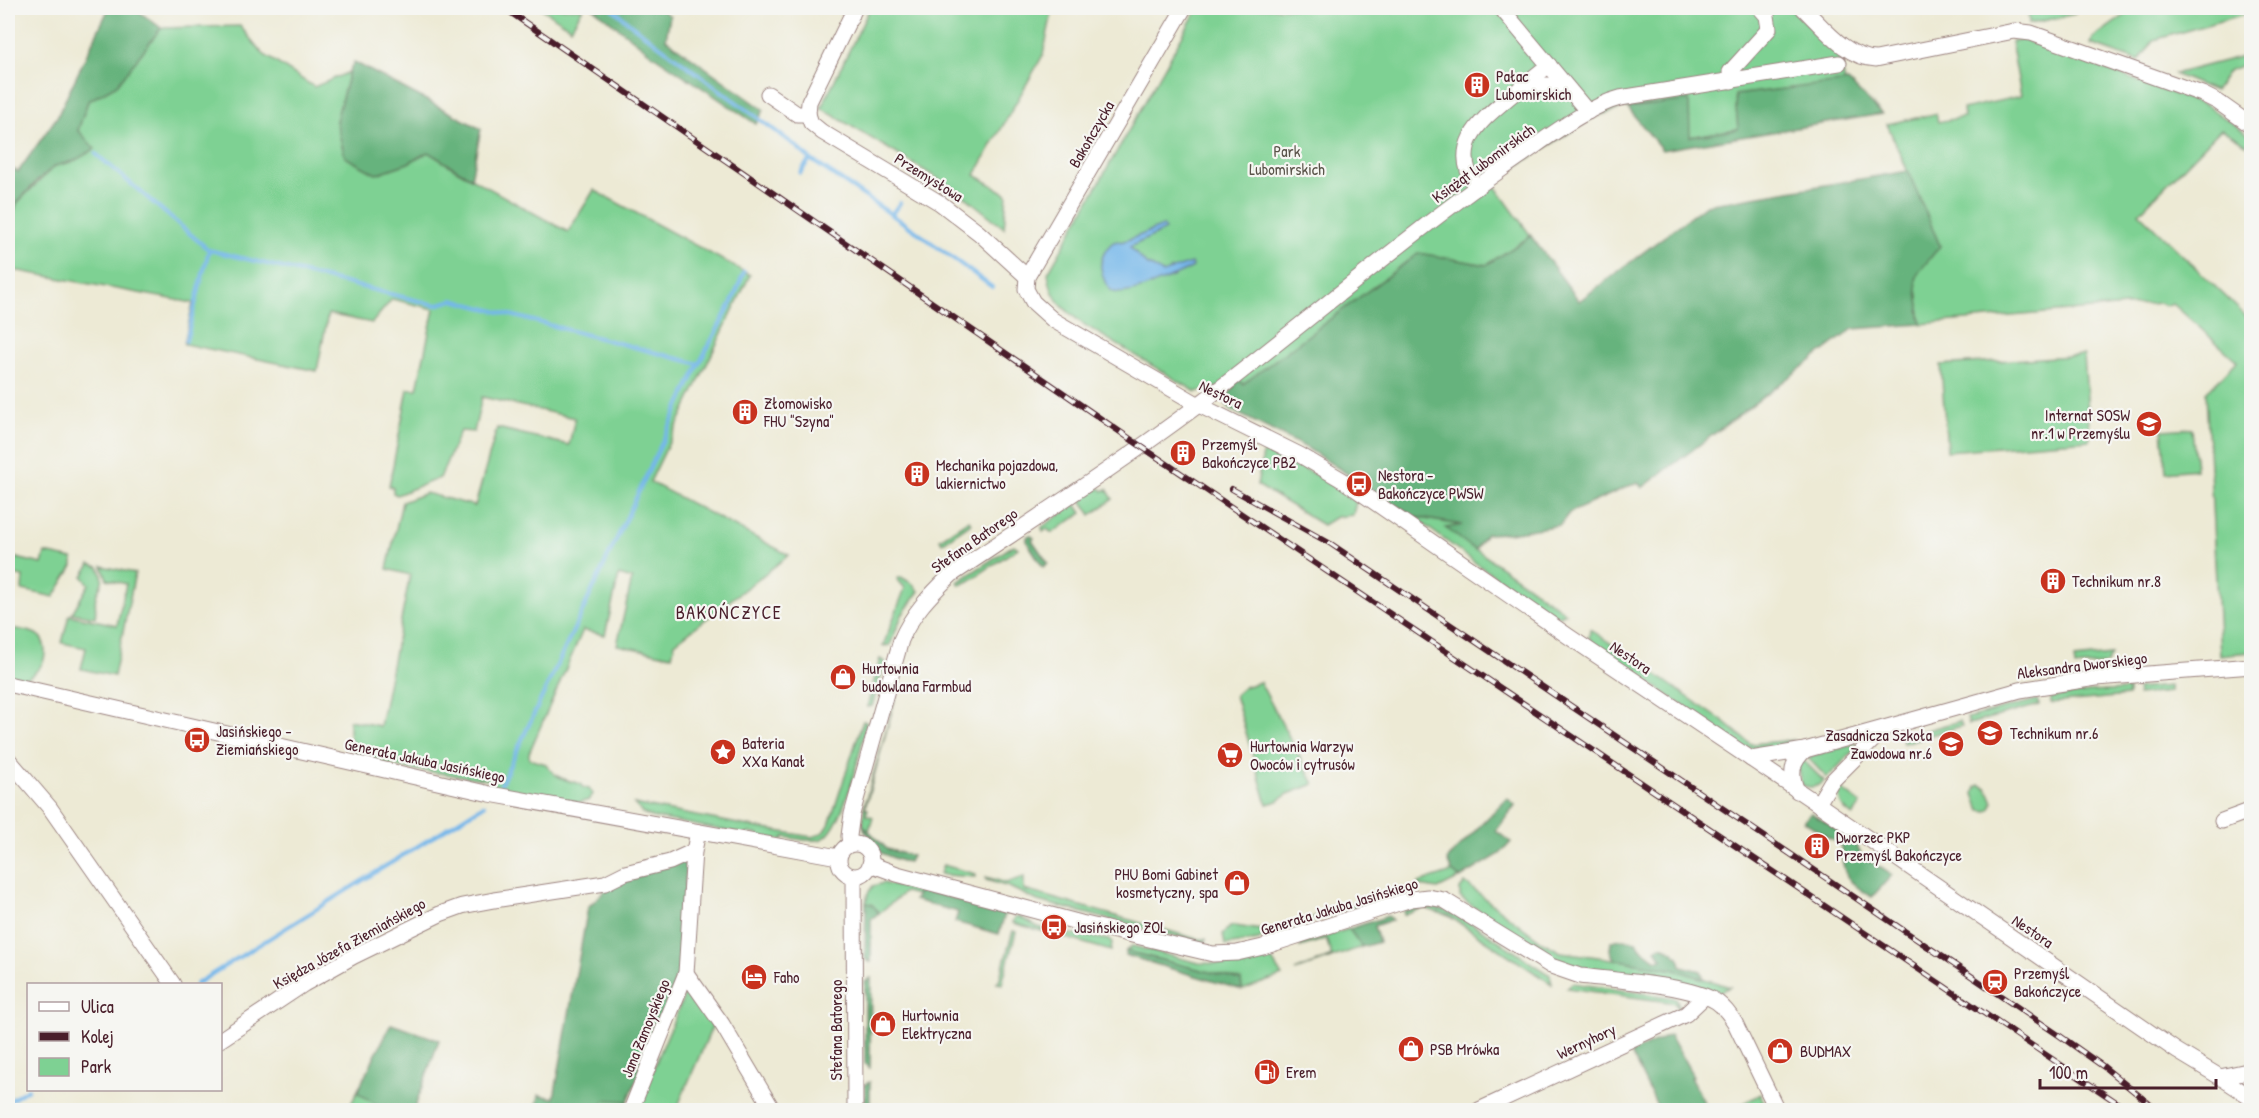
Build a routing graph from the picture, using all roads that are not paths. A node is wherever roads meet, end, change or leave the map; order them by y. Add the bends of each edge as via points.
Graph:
1 (855, 8) edge
2 (1184, 8) edge
3 (1501, 8) edge
4 (1760, 8) edge
5 (1803, 8) edge
6 (1858, 57) junction
7 (1549, 65) junction
8 (1731, 81) junction
9 (1525, 84) junction
10 (1569, 90) junction
11 (768, 94) dead end
12 (1588, 112) junction
13 (807, 114) junction
14 (2252, 126) edge
15 (1476, 188) junction
16 (1027, 277) junction
17 (1199, 405) junction
18 (2252, 666) edge
19 (8, 684) edge
20 (1886, 727) junction
21 (1805, 750) junction
22 (8, 759) edge
23 (1751, 759) junction
24 (1797, 791) junction
25 (1818, 804) junction
26 (2252, 810) edge
27 (2222, 821) dead end
28 (698, 832) junction
29 (850, 844) junction
30 (694, 851) junction
31 (838, 857) junction
32 (870, 864) junction
33 (854, 877) junction
34 (686, 973) junction
35 (172, 983) edge
36 (1704, 997) junction
37 (222, 1039) edge
38 (2252, 1070) edge
39 (2220, 1077) junction
40 (2252, 1098) edge
41 (631, 1110) edge
42 (773, 1110) edge
43 (855, 1110) edge
44 (1479, 1110) edge
45 (1777, 1110) edge

1 - 13 street via 809,102
2 - 16 street, Bakończycka
3 - 7 street
4 - 8 street via 1767,16 1769,29 1730,72
5 - 6 street
6 - 8 street, Książąt Lubomirskich via 1855,61
6 - 14 street, Książąt Lubomirskich via 1875,59 2020,31 2202,94
7 - 9 street
7 - 10 street
8 - 12 street, Książąt Lubomirskich via 1620,98
9 - 10 street
9 - 15 street via 1482,119 1471,135 1468,168
10 - 12 street
11 - 13 street, Przemysłowa via 797,114
12 - 15 street, Książąt Lubomirskich
13 - 16 street, Przemysłowa via 822,132 961,219
15 - 17 street, Książąt Lubomirskich
16 - 17 street, Nestora via 1026,290 1033,302 1053,320
17 - 23 street, Nestora via 1300,454 1344,481
17 - 29 street, Stefana Batorego via 951,575 921,606 907,626 897,656 852,814
18 - 20 street, Aleksandra Dworskiego via 2067,681 1997,695
19 - 28 street, Generała Jakuba Jasińskiego via 490,794
20 - 21 street, Aleksandra Dworskiego
20 - 25 street, Aleksandra Dworskiego via 1831,782
21 - 23 street, Aleksandra Dworskiego
21 - 24 street via 1793,765
22 - 35 street via 50,808
23 - 24 street, Nestora
24 - 25 street, Nestora
25 - 39 street, Nestora
26 - 27 street
28 - 30 street
28 - 31 street, Generała Jakuba Jasińskiego
29 - 31 street
29 - 32 street via 860,844 868,850
30 - 34 street, Jana Zamoyskiego
30 - 37 street, Księdza Józefa Ziemiańskiego via 605,883 462,906 440,914 304,984
31 - 33 street via 842,871
32 - 33 street via 865,873
32 - 36 street, Generała Jakuba Jasińskiego via 1213,954 1263,947 1411,899 1435,898 1455,905 1566,972
33 - 43 street, Stefana Batorego
34 - 41 street, Jana Zamoyskiego
34 - 42 street via 722,1024
36 - 44 street, Wernyhory via 1686,1014
36 - 45 street, Generała Jakuba Jasińskiego via 1731,1016
38 - 39 street
39 - 40 street, Nestora

